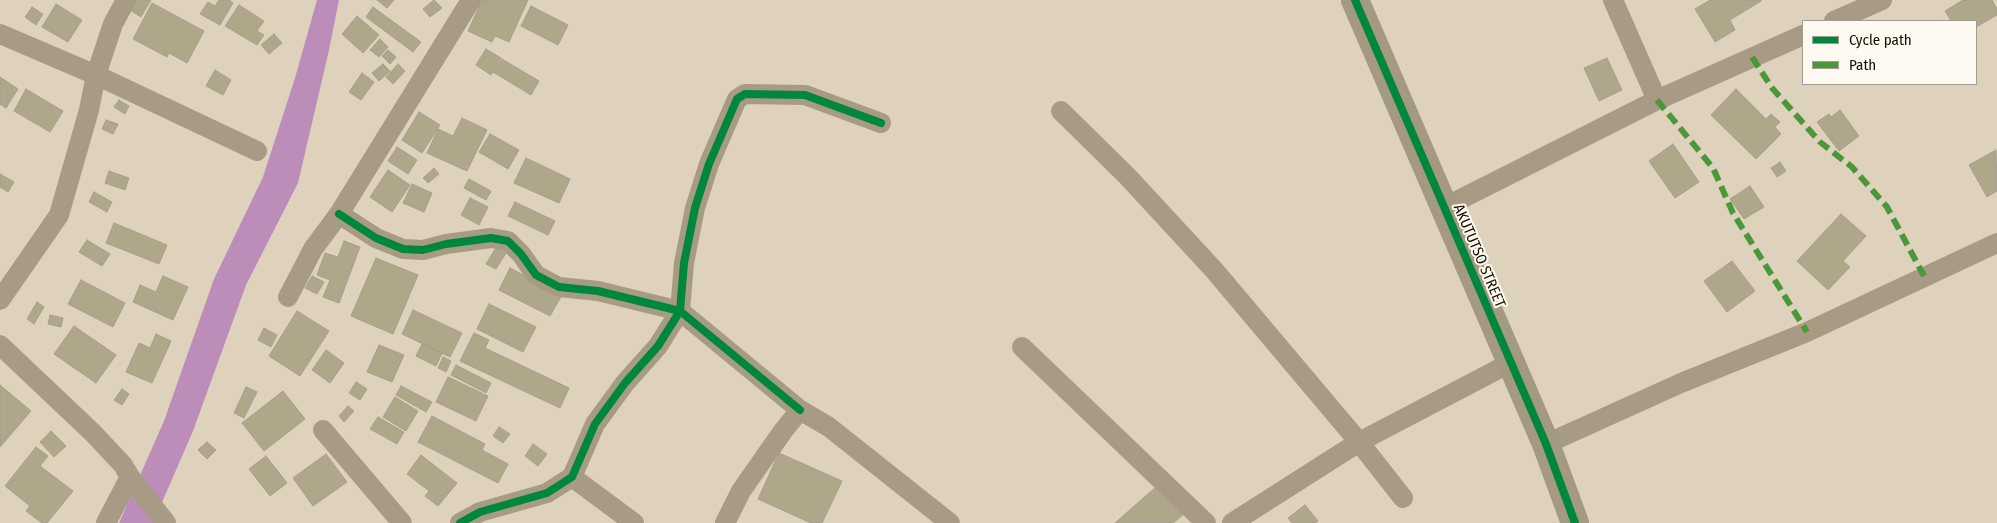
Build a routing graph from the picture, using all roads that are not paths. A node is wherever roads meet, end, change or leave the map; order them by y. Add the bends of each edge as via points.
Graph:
1 (126, 0) edge
2 (471, 0) edge
3 (1355, 0) edge
4 (1613, 0) edge
5 (1882, 0) edge
6 (1836, 20) edge
7 (0, 34) edge
8 (1802, 34) edge
9 (96, 76) junction
10 (1657, 100) junction
11 (1061, 111) dead end
12 (881, 123) dead end
13 (257, 151) dead end
14 (1443, 208) junction
15 (339, 214) junction
16 (1997, 244) edge
17 (288, 297) dead end
18 (0, 300) edge
19 (680, 311) junction
20 (0, 345) edge
21 (1022, 347) dead end
22 (1510, 363) junction
23 (800, 410) junction
24 (323, 430) dead end
25 (1359, 442) junction
26 (1546, 444) junction
27 (572, 477) junction
28 (133, 482) junction
29 (1403, 498) dead end
30 (162, 517) edge
31 (106, 523) edge
32 (402, 523) edge
33 (460, 523) edge
34 (634, 523) edge
35 (725, 523) edge
36 (950, 523) edge
37 (1206, 523) edge
38 (1232, 523) edge
39 (1575, 523) edge

1 - 9 street via 113,24
2 - 15 street
3 - 14 street, AKUTUTSO STREET
4 - 10 street
5 - 6 street
7 - 9 street
8 - 10 street
9 - 13 street
9 - 18 street via 59,215
10 - 14 street
11 - 25 street via 1128,177 1214,270
12 - 19 street via 805,95 745,94 736,99 708,164 695,208 684,263
14 - 22 street, AKUTUTSO STREET
15 - 17 street via 313,249
15 - 19 street via 376,238 403,249 423,250 492,238 508,241 536,274 560,287 598,291
16 - 26 street via 1807,332 1681,383
19 - 23 street
19 - 27 street via 658,346 595,424
20 - 28 street via 93,433 123,465
21 - 37 street
22 - 25 street
22 - 26 street, AKUTUTSO STREET
23 - 35 street via 741,491
23 - 36 street via 829,427
24 - 32 street
25 - 29 street
25 - 38 street
26 - 39 street, AKUTUTSO STREET
27 - 33 street via 547,493 480,512
27 - 34 street
28 - 30 street
28 - 31 street

